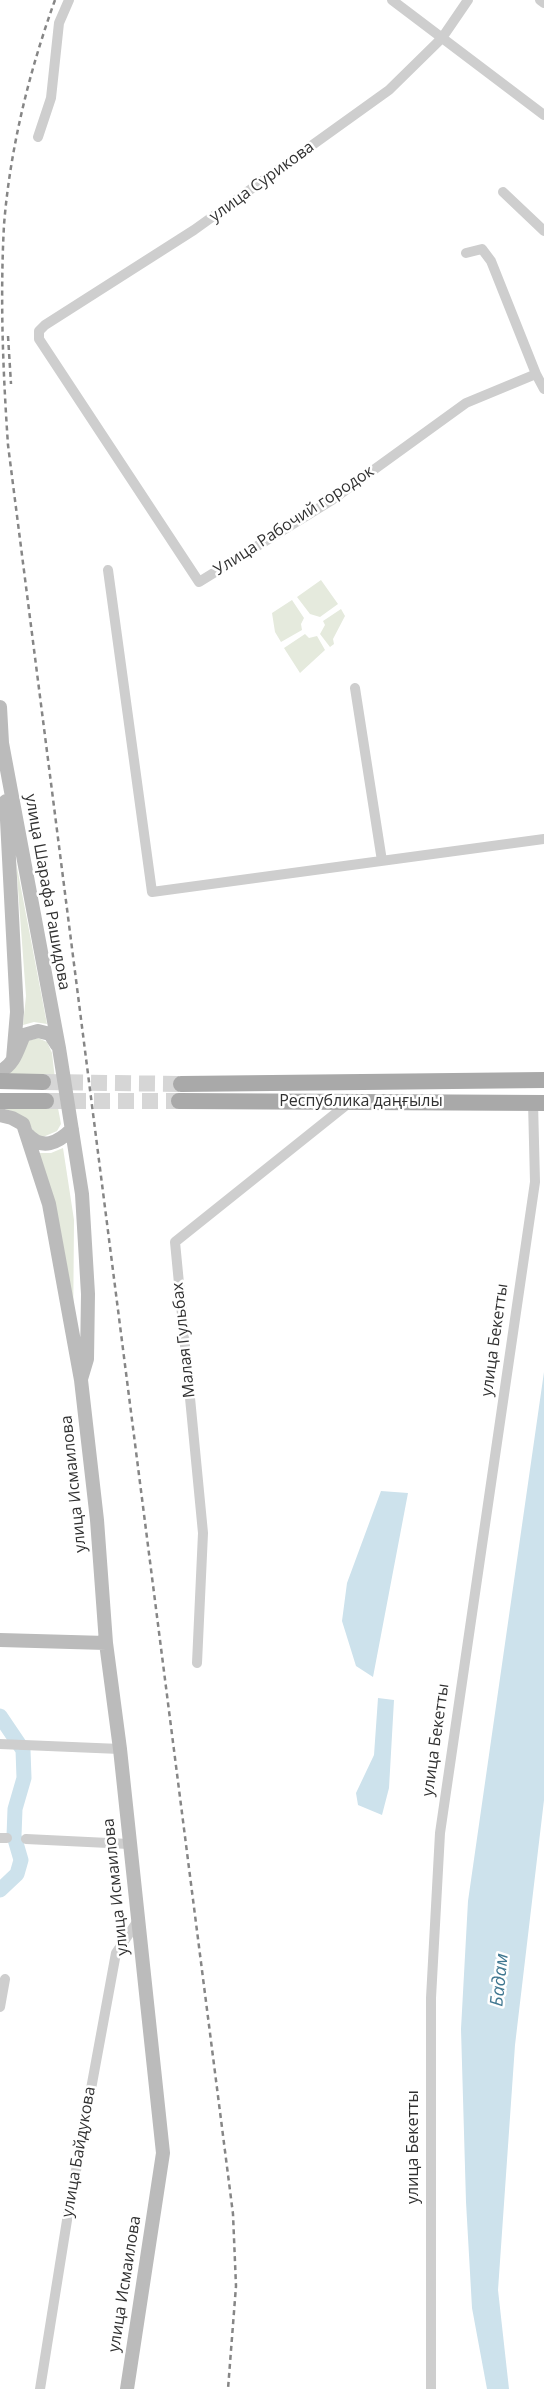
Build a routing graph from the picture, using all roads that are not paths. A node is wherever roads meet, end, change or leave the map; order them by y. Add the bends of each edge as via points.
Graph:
1 (69, 0) edge
2 (392, 0) edge
3 (468, 0) edge
4 (540, 0) edge
5 (544, 3) edge
6 (442, 38) junction
7 (544, 115) edge
8 (38, 137) dead end
9 (503, 192) dead end
10 (544, 231) edge
11 (466, 253) dead end
12 (39, 339) joint
13 (536, 374) junction
14 (544, 389) edge
15 (108, 570) dead end
16 (355, 688) dead end
17 (0, 707) edge
18 (2, 743) junction
19 (544, 839) edge
20 (382, 861) junction
21 (59, 1048) junction
22 (13, 1059) junction
23 (0, 1072) edge
24 (544, 1079) edge
25 (0, 1082) edge
26 (43, 1082) tunnel mouth
27 (181, 1084) tunnel mouth
28 (46, 1100) tunnel mouth
29 (0, 1101) edge
30 (179, 1101) tunnel mouth
31 (351, 1101) junction
32 (540, 1102) edge
33 (0, 1115) edge
34 (72, 1129) junction
35 (27, 1134) junction
36 (81, 1380) junction
37 (0, 1640) edge
38 (106, 1643) junction
39 (197, 1663) dead end
40 (0, 1744) edge
41 (120, 1749) junction
42 (26, 1839) dead end
43 (129, 1844) junction
44 (137, 1922) junction
45 (5, 1979) dead end
46 (0, 2007) edge
47 (43, 2378) junction
48 (40, 2389) edge
49 (51, 2389) edge
50 (127, 2389) edge
51 (431, 2389) edge

1 - 8 street via 59,23 51,98
2 - 6 street
3 - 6 street, улица Сурикова
4 - 5 street
6 - 7 street
6 - 12 street, улица Сурикова via 389,90 194,230 45,325
9 - 10 street
11 - 13 street via 482,249 491,261
12 - 13 street, Улица Рабочий городок via 199,582 332,500 466,403
13 - 14 street
15 - 20 street via 152,892
16 - 20 street
17 - 18 main road, улица Шарафа Рашидова
18 - 21 main road, улица Шарафа Рашидова
18 - 22 main road, улица Шарафа Рашидова via 16,1012
19 - 20 street
21 - 22 main road via 50,1034 38,1031 24,1035
21 - 34 main road, улица Исмаилова
22 - 23 main road via 7,1069
24 - 27 main road, Республика даңғылы
24 - 32 main road
25 - 26 main road
28 - 29 main road
30 - 31 main road, Республика даңғылы
31 - 32 main road, Республика даңғылы
31 - 39 street, Малая Гульбах via 175,1242 203,1533
32 - 51 street, улица Бекетты via 536,1182 440,1833 432,1998
33 - 35 main road, улица Исмаилова via 23,1124
34 - 35 main road via 56,1142 43,1145
34 - 36 main road, улица Исмаилова via 82,1194 88,1294 87,1359
35 - 36 main road, улица Исмаилова via 49,1204
36 - 38 main road, улица Исмаилова
37 - 38 main road
38 - 41 main road, улица Исмаилова
40 - 41 street
41 - 43 main road, улица Исмаилова
42 - 43 street
43 - 44 main road, улица Исмаилова
44 - 47 street, улица Байдукова via 116,1953 68,2214
44 - 50 main road, улица Исмаилова via 163,2153
45 - 46 street
47 - 48 street, улица Байдукова
47 - 49 street

